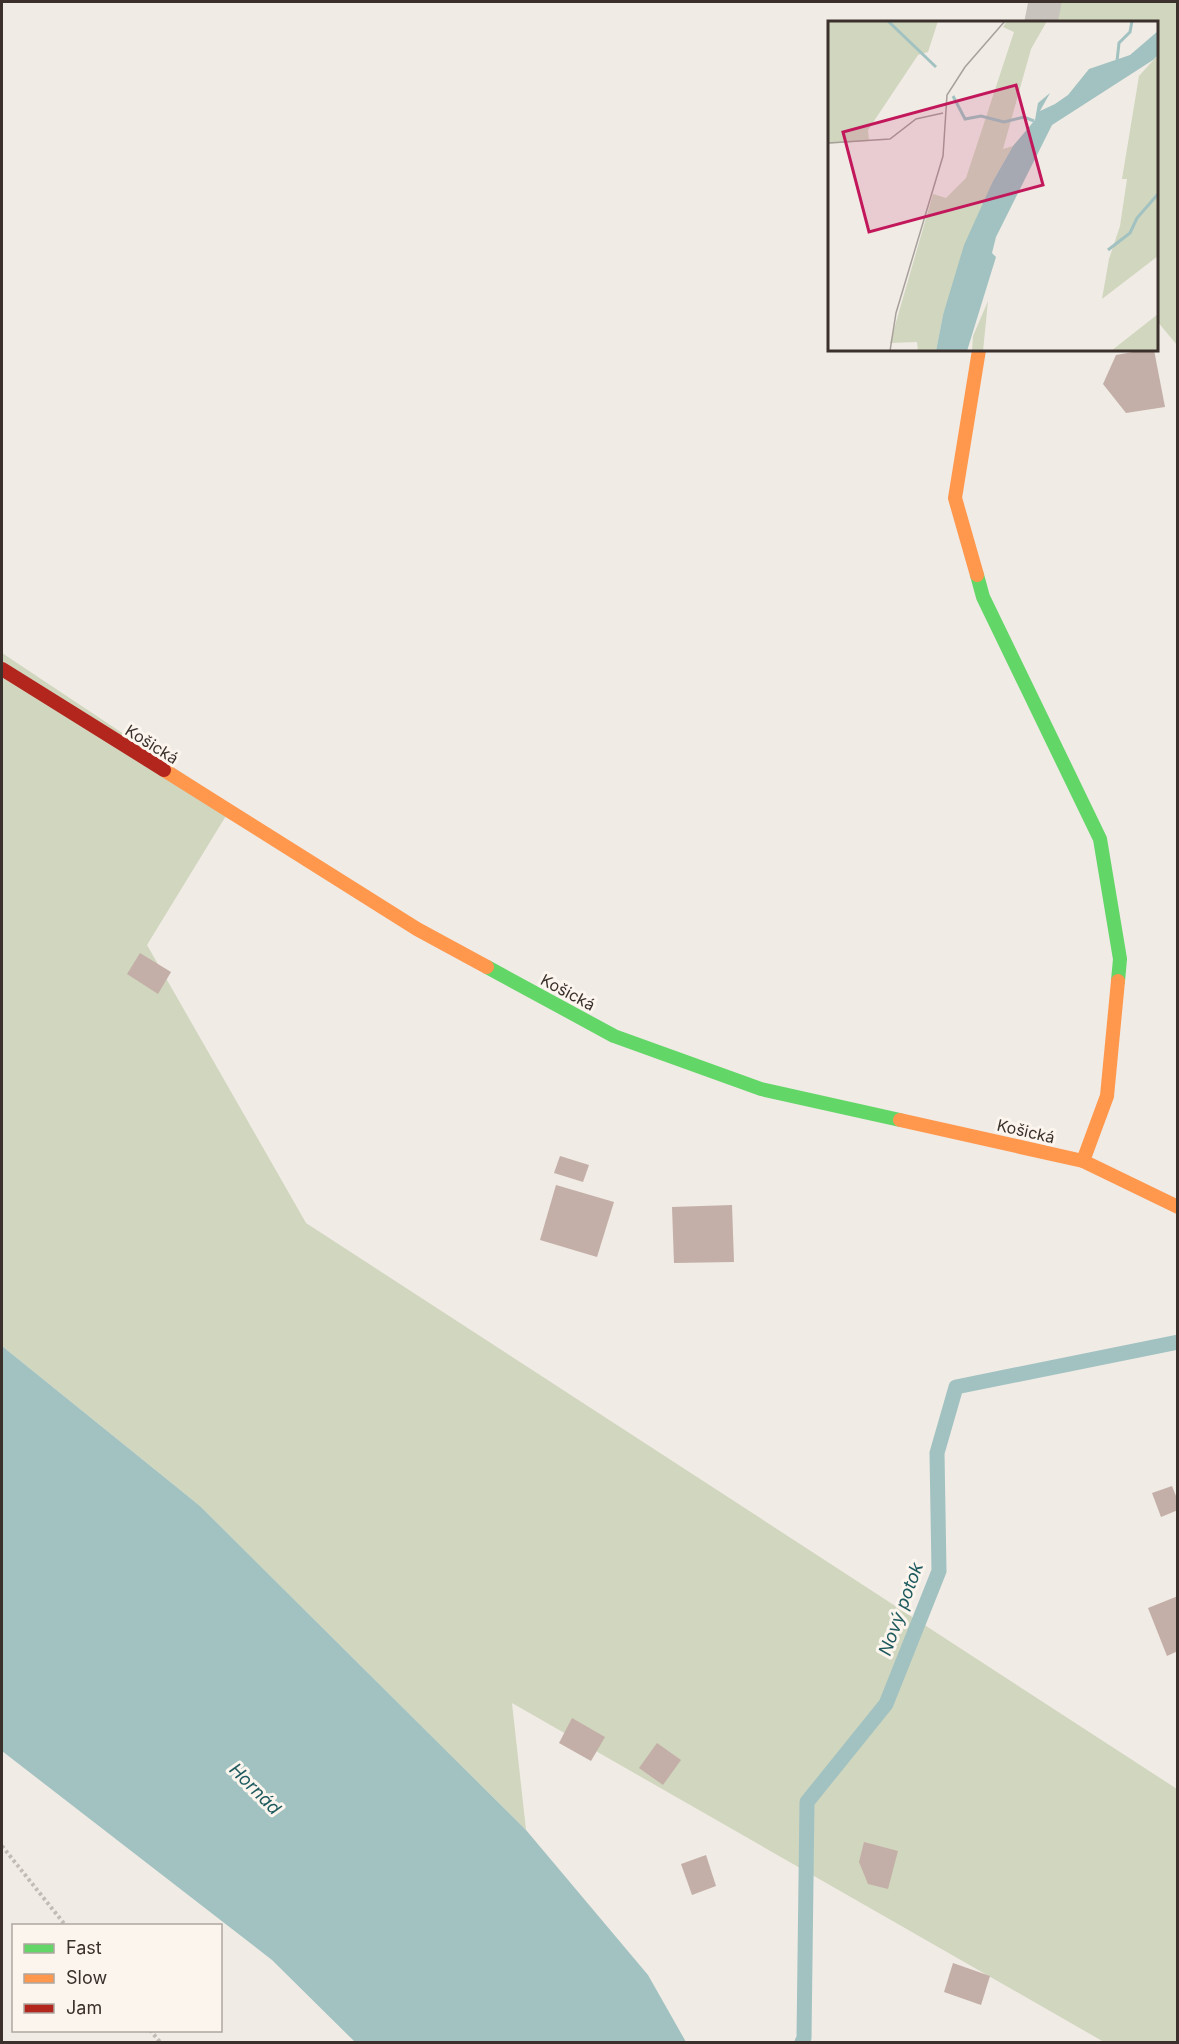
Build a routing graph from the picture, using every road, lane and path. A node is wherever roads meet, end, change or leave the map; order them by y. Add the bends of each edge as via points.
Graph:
1 (1045, 2) edge
2 (1041, 21) edge
3 (979, 351) edge
4 (2, 669) edge
5 (1083, 1161) junction
6 (1178, 1207) edge
7 (2, 1846) edge
8 (64, 1924) edge

1 - 2 street
3 - 5 street via 955,498 983,597 1100,839 1120,959 1107,1096
4 - 5 street, Košická via 417,929 614,1036 761,1089
5 - 6 street, Košická
7 - 8 path

